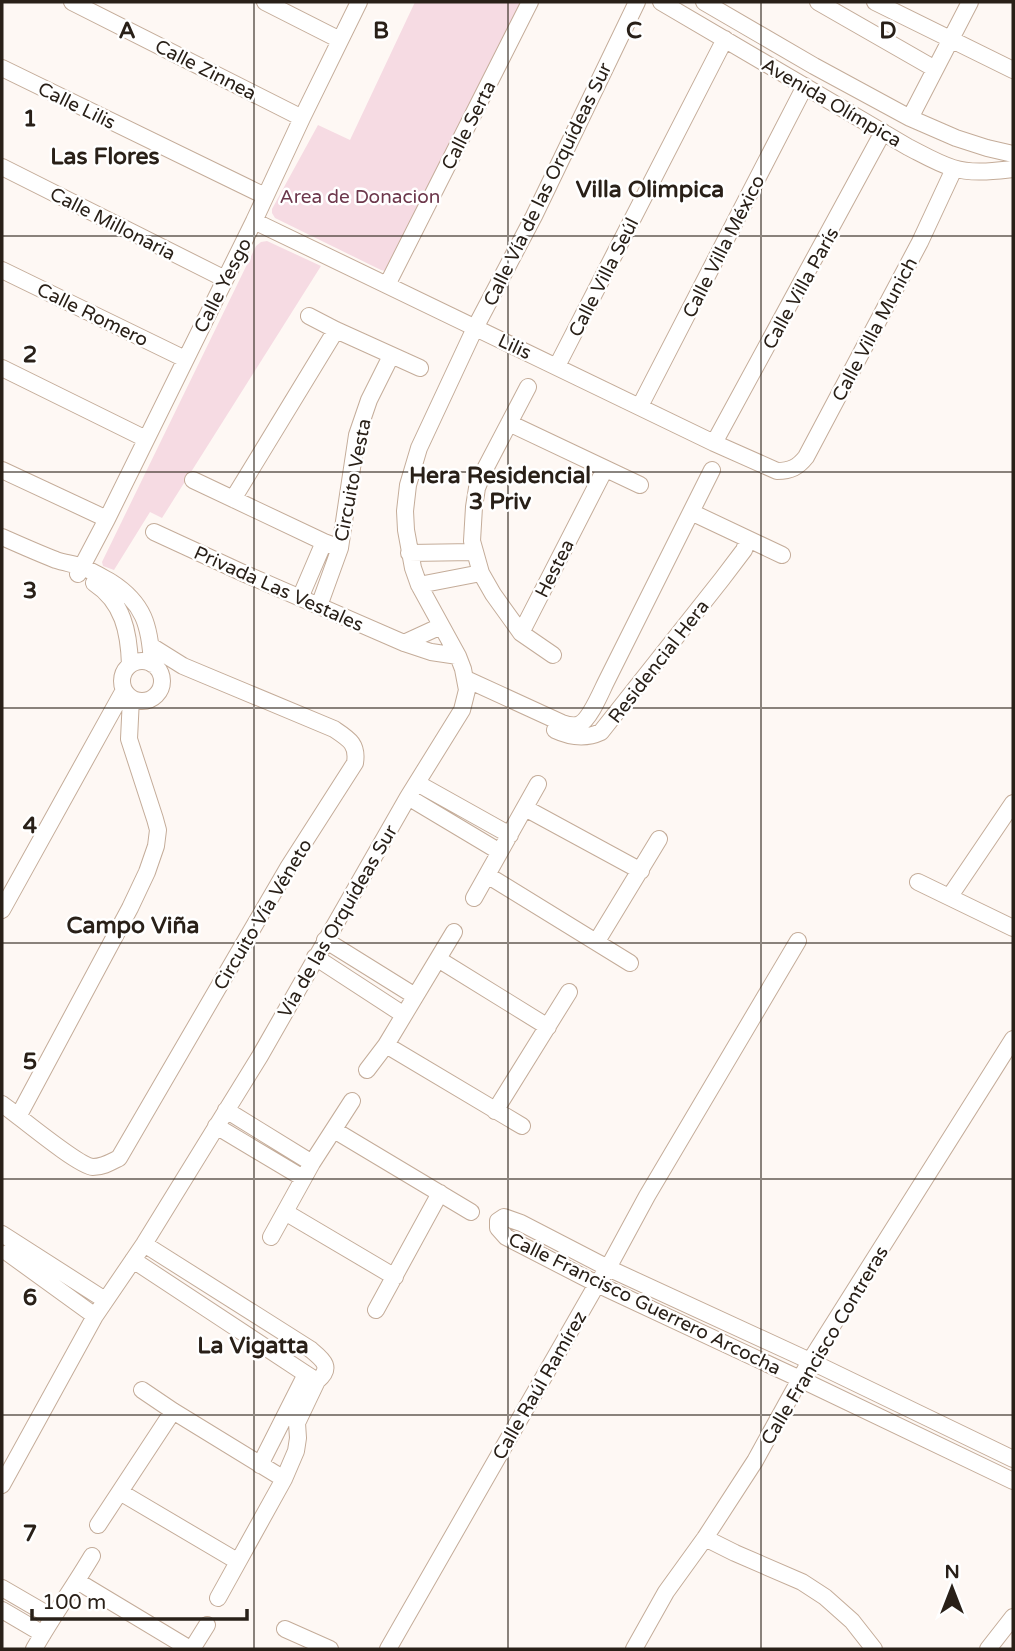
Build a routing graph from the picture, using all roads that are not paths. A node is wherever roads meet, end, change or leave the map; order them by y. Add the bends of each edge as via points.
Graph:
1 (72, 2) edge
2 (265, 2) edge
3 (359, 2) edge
4 (530, 2) edge
5 (637, 2) edge
6 (660, 2) edge
7 (704, 2) edge
8 (818, 2) edge
9 (875, 2) edge
10 (970, 2) edge
11 (725, 39) junction
12 (950, 39) junction
13 (340, 40) junction
14 (2, 68) edge
15 (935, 69) junction
16 (1013, 70) edge
17 (805, 86) junction
18 (302, 118) junction
19 (910, 118) junction
20 (883, 132) junction
21 (1013, 154) edge
22 (2, 167) edge
23 (954, 169) junction
24 (1013, 169) edge
25 (265, 196) junction
26 (254, 221) junction
27 (2, 270) edge
28 (225, 279) junction
29 (387, 285) junction
30 (309, 316) dead end
31 (475, 328) junction
32 (336, 330) junction
33 (391, 356) junction
34 (185, 359) junction
35 (557, 366) junction
36 (2, 368) edge
37 (420, 368) dead end
38 (528, 387) dead end
39 (640, 406) junction
40 (509, 423) junction
41 (146, 439) junction
42 (714, 443) junction
43 (606, 469) junction
44 (2, 470) edge
45 (712, 470) dead end
46 (777, 471) joint
47 (193, 480) dead end
48 (640, 485) dead end
49 (233, 499) junction
50 (691, 512) junction
51 (107, 519) junction
52 (155, 532) dead end
53 (2, 537) edge
54 (748, 539) junction
55 (324, 542) junction
56 (340, 548) junction
57 (474, 552) junction
58 (409, 553) junction
59 (782, 555) dead end
60 (80, 570) junction
61 (481, 573) junction
62 (419, 585) junction
63 (300, 598) junction
64 (319, 606) junction
65 (441, 626) junction
66 (521, 633) junction
67 (404, 643) junction
68 (151, 646) junction
69 (553, 655) dead end
70 (458, 656) junction
71 (152, 664) junction
72 (130, 665) junction
73 (606, 682) junction
74 (467, 684) junction
75 (128, 694) junction
76 (628, 697) junction
77 (561, 728) junction
78 (538, 784) dead end
79 (412, 790) junction
80 (1013, 803) edge
81 (525, 808) junction
82 (1006, 826) edge
83 (510, 835) junction
84 (659, 839) dead end
85 (500, 852) junction
86 (640, 871) junction
87 (488, 875) junction
88 (918, 882) dead end
89 (950, 896) junction
90 (474, 898) dead end
91 (2, 909) edge
92 (1013, 928) edge
93 (454, 932) dead end
94 (325, 940) junction
95 (798, 940) dead end
96 (597, 941) junction
97 (315, 957) junction
98 (438, 959) junction
99 (630, 963) dead end
100 (569, 992) dead end
101 (415, 996) junction
102 (404, 1015) junction
103 (548, 1027) junction
104 (1013, 1039) edge
105 (386, 1045) junction
106 (367, 1070) dead end
107 (352, 1101) dead end
108 (2, 1104) edge
109 (226, 1110) junction
110 (495, 1111) junction
111 (19, 1115) junction
112 (216, 1126) junction
113 (522, 1126) dead end
114 (334, 1130) junction
115 (312, 1163) junction
116 (303, 1178) junction
117 (440, 1193) junction
118 (285, 1212) junction
119 (471, 1212) dead end
120 (530, 1228) junction
121 (271, 1237) dead end
122 (144, 1244) junction
123 (522, 1245) junction
124 (6, 1248) edge
125 (133, 1260) junction
126 (608, 1268) junction
127 (395, 1277) junction
128 (597, 1284) junction
129 (106, 1300) junction
130 (376, 1310) dead end
131 (95, 1316) junction
132 (810, 1361) junction
133 (312, 1377) junction
134 (800, 1379) junction
135 (142, 1390) dead end
136 (173, 1411) junction
137 (1013, 1459) edge
138 (260, 1465) junction
139 (284, 1479) junction
140 (1013, 1481) edge
141 (2, 1485) edge
142 (120, 1492) junction
143 (98, 1525) dead end
144 (705, 1538) junction
145 (92, 1556) dead end
146 (237, 1561) junction
147 (77, 1581) junction
148 (2, 1588) edge
149 (218, 1598) dead end
150 (2, 1610) edge
151 (52, 1617) junction
152 (1013, 1617) edge
153 (207, 1625) dead end
154 (285, 1629) dead end
155 (43, 1634) junction
156 (34, 1649) edge
157 (191, 1649) edge
158 (330, 1649) edge
159 (388, 1649) edge
160 (634, 1649) edge
161 (874, 1649) edge
162 (988, 1649) edge

1 - 18 street, Calle Zinnea
2 - 13 street
3 - 13 street, Calle Yesgo
4 - 29 street, Calle Serta
5 - 31 street, Calle Vía de las Orquídeas Sur
6 - 11 street, Avenida Olímpica
7 - 19 street, Avenida Olímpica
8 - 15 street
9 - 12 street
10 - 12 street
11 - 17 street, Avenida Olímpica
11 - 35 street, Calle Villa Seúl
12 - 15 street
12 - 16 street
13 - 18 street, Calle Yesgo
14 - 25 street, Calle Lilis
15 - 19 street
17 - 20 street, Avenida Olímpica
17 - 39 street, Calle Villa México
18 - 25 street, Calle Yesgo
19 - 21 street, Avenida Olímpica via 956,138
20 - 23 street, Avenida Olímpica
20 - 42 street, Calle Villa París
22 - 28 street, Calle Millonaria
23 - 24 street, Avenida Olímpica
23 - 46 street, Calle Villa Munich via 806,457 794,468
25 - 26 street, Calle Yesgo
26 - 28 street, Calle Yesgo
26 - 29 street, Lilis
27 - 34 street, Calle Romero
28 - 34 street, Calle Yesgo
29 - 31 street, Lilis
30 - 32 street
31 - 35 street, Lilis
31 - 58 street via 419,448 408,485
32 - 33 street
32 - 49 street
33 - 37 street
33 - 56 street, Circuito Vesta via 357,435
34 - 41 street, Calle Yesgo
35 - 39 street, Lilis
36 - 41 street
38 - 40 street
39 - 42 street, Lilis
40 - 43 street
40 - 57 street via 477,488
41 - 51 street, Calle Yesgo
42 - 46 street, Lilis
43 - 48 street
43 - 66 street, Hestea
44 - 51 street
45 - 50 street, Residencial Hera
47 - 49 street
49 - 55 street
50 - 54 street
50 - 73 street, Residencial Hera
51 - 60 street, Calle Yesgo
52 - 63 street, Privada Las Vestales
53 - 60 street
54 - 59 street
54 - 76 street, Residencial Hera
55 - 56 street
55 - 63 street
56 - 64 street, Circuito Vesta
57 - 58 street
57 - 61 street
58 - 62 street
60 - 68 street via 115,585 134,600 146,621
60 - 72 street via 116,605 129,642
61 - 62 street
61 - 66 street
62 - 65 street
63 - 64 street, Privada Las Vestales
64 - 67 street, Privada Las Vestales
65 - 67 street
65 - 70 street
66 - 69 street
67 - 70 street, Privada Las Vestales
68 - 71 street
68 - 111 street, Circuito Vía Véneto via 183,666 334,729 353,744 355,763 289,866 119,1158 88,1166
70 - 74 street
71 - 72 street
71 - 75 street via 162,679 158,693 146,700
72 - 75 street via 123,676
73 - 76 street
73 - 77 street, Residencial Hera via 584,721
74 - 77 street, Residencial Hera
74 - 79 street, Vía de las Orquídeas Sur via 462,710
75 - 91 street
75 - 111 street via 129,739 158,830 156,846 130,908
76 - 77 street, Residencial Hera via 598,734 577,737
78 - 81 street
79 - 83 street
79 - 85 street
79 - 94 street, Vía de las Orquídeas Sur
80 - 82 street
81 - 83 street
81 - 86 street
82 - 89 street
83 - 85 street
84 - 86 street
85 - 87 street
86 - 96 street
87 - 90 street
87 - 96 street
88 - 89 street
89 - 92 street
93 - 98 street
94 - 97 street, Vía de las Orquídeas Sur
94 - 101 street
95 - 126 street, Calle Raúl Ramírez
96 - 99 street
97 - 102 street
97 - 109 street, Vía de las Orquídeas Sur
98 - 101 street
98 - 103 street
100 - 103 street
101 - 102 street
102 - 105 street
103 - 110 street
104 - 132 street, Calle Francisco Contreras
105 - 106 street
105 - 110 street
107 - 114 street
108 - 111 street, Circuito Vía Véneto
109 - 112 street, Vía de las Orquídeas Sur
109 - 115 street
110 - 113 street
112 - 116 street
112 - 122 street, Vía de las Orquídeas Sur
114 - 115 street
114 - 117 street
115 - 116 street
116 - 118 street
117 - 119 street
117 - 127 street
118 - 121 street
118 - 127 street
120 - 123 street
120 - 123 street, Calle Francisco Guerrero Arcocha via 511,1218 498,1220 502,1233
120 - 126 street, Calle Francisco Guerrero Arcocha
122 - 125 street, Vía de las Orquídeas Sur
122 - 133 street via 310,1349 326,1366 323,1376
123 - 128 street, Calle Francisco Guerrero Arcocha
124 - 129 street
124 - 131 street
125 - 129 street, Vía de las Orquídeas Sur
125 - 133 street
126 - 128 street, Calle Raúl Ramírez
126 - 132 street, Calle Francisco Guerrero Arcocha
127 - 130 street
128 - 134 street, Calle Francisco Guerrero Arcocha
128 - 159 street, Calle Raúl Ramírez
129 - 131 street, Vía de las Orquídeas Sur
131 - 141 street, Vía de las Orquídeas Sur
132 - 134 street, Calle Francisco Contreras
132 - 137 street, Calle Francisco Guerrero Arcocha
133 - 138 street
133 - 139 street via 298,1423 296,1451
134 - 140 street, Calle Francisco Guerrero Arcocha
134 - 144 street, Calle Francisco Contreras
135 - 136 street
136 - 138 street
136 - 142 street
138 - 139 street
139 - 146 street
142 - 143 street
142 - 146 street
144 - 160 street, Calle Francisco Contreras via 666,1592
144 - 161 street via 825,1597
145 - 147 street
146 - 149 street
147 - 151 street
147 - 157 street
148 - 151 street
150 - 155 street
151 - 155 street
152 - 162 street
153 - 157 street
154 - 158 street
155 - 156 street

